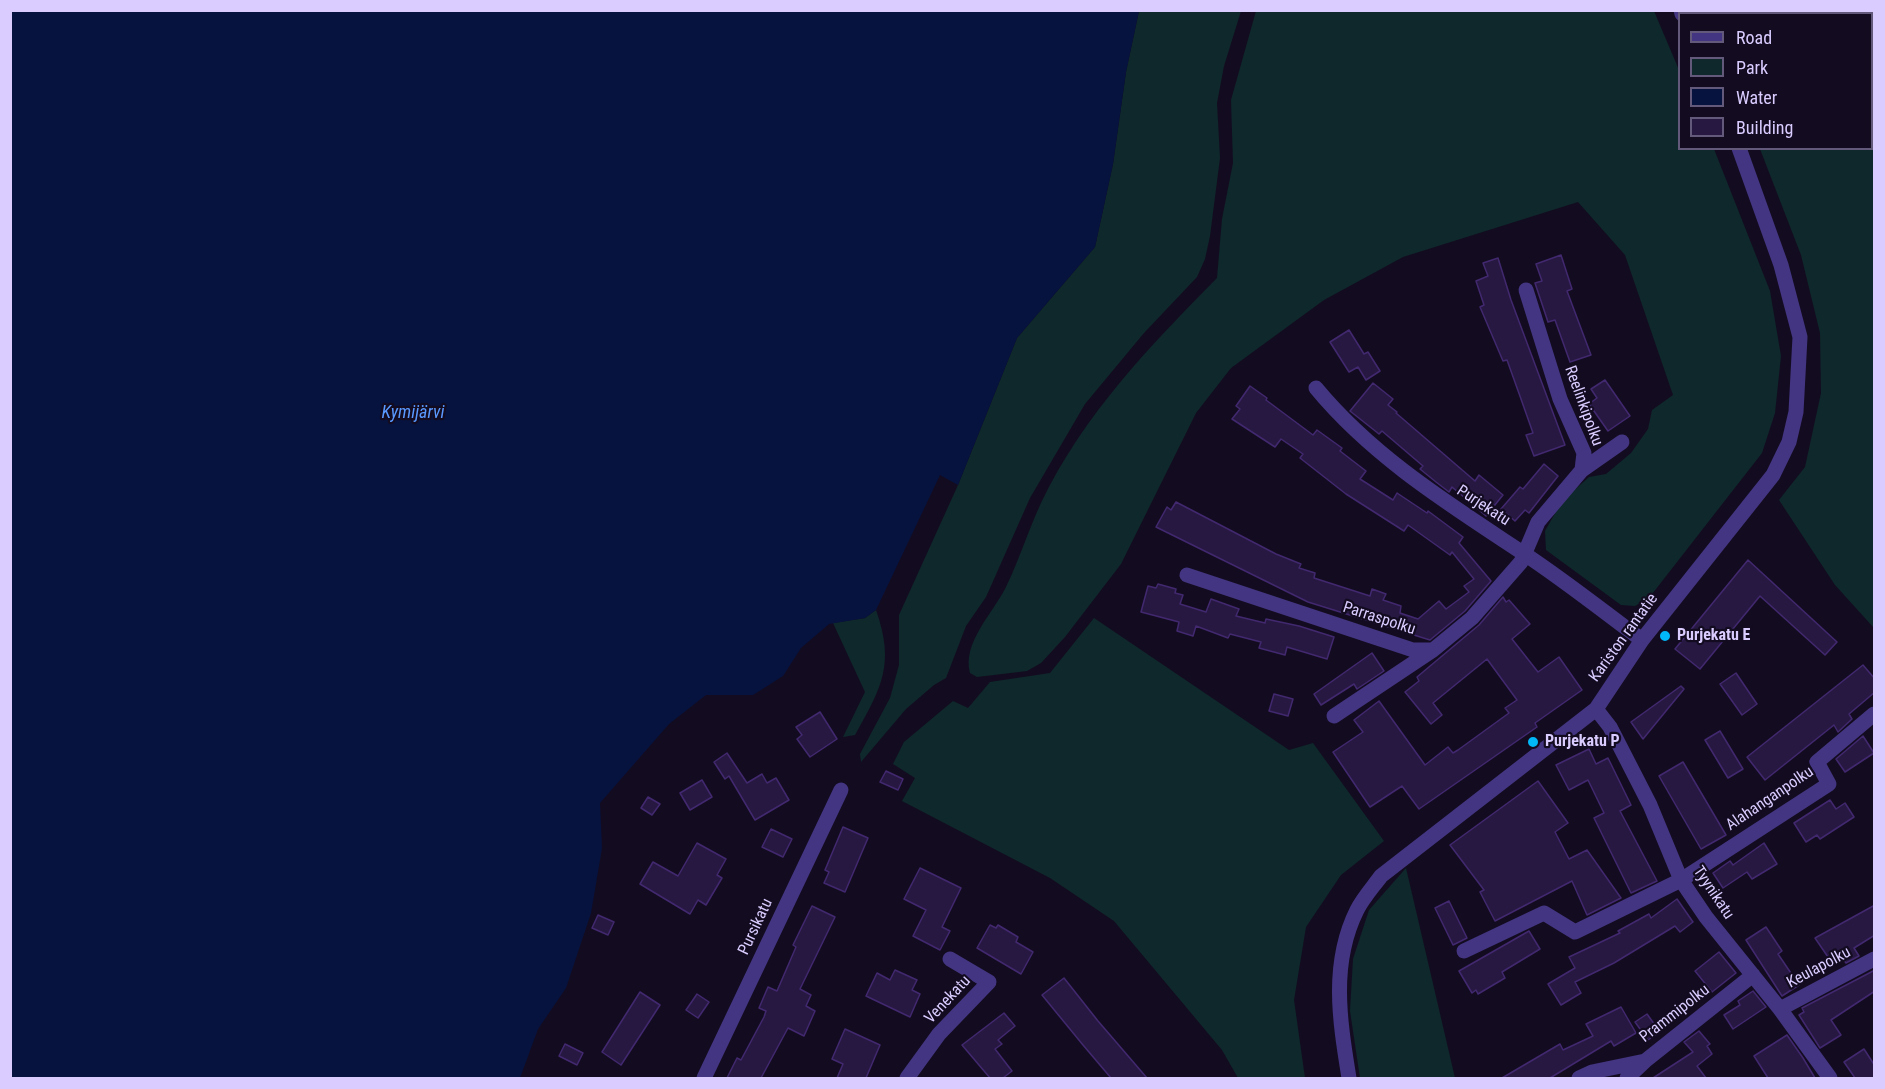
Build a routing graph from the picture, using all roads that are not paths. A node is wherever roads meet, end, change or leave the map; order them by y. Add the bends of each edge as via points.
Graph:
1 (1740, 150) edge
2 (1526, 290) dead end
3 (1316, 388) dead end
4 (1622, 442) dead end
5 (1582, 470) junction
6 (1525, 554) junction
7 (1187, 575) dead end
8 (1642, 640) junction
9 (1433, 650) junction
10 (1596, 709) junction
11 (1875, 714) edge
12 (1334, 716) dead end
13 (841, 790) dead end
14 (1681, 880) junction
15 (1464, 951) dead end
16 (950, 958) dead end
17 (1875, 959) edge
18 (1753, 975) junction
19 (1780, 1009) junction
20 (1645, 1060) junction
21 (704, 1078) edge
22 (907, 1078) edge
23 (1348, 1078) edge
24 (1579, 1078) edge
25 (1627, 1078) edge
26 (1830, 1078) edge

1 - 8 street, Kariston rantatie via 1781,265 1800,337 1796,412 1789,442 1773,475
2 - 5 street, Reelinkipolku via 1560,399 1584,453
3 - 6 street, Purjekatu via 1341,419 1439,499
4 - 5 street
5 - 6 street, Reelinkipolku via 1538,522
6 - 8 street, Purjekatu
6 - 9 street, Parraspolku via 1472,618
7 - 9 street, Parraspolku via 1413,650
8 - 10 street, Kariston rantatie
9 - 12 street
10 - 14 street, Tyynikatu via 1610,727 1650,806
10 - 23 street, Kariston rantatie via 1382,876 1357,909 1343,948 1337,998
11 - 14 street, Alahanganpolku via 1817,762 1829,784
13 - 21 street, Pursikatu
14 - 15 street via 1575,932 1544,913
14 - 18 street, Tyynikatu
16 - 22 street, Venekatu via 989,982 939,1034
17 - 19 street, Keulapolku
18 - 19 street, Tyynikatu
18 - 20 street, Prammipolku
19 - 26 street, Tyynikatu
20 - 24 street, Prammipolku
20 - 25 street

